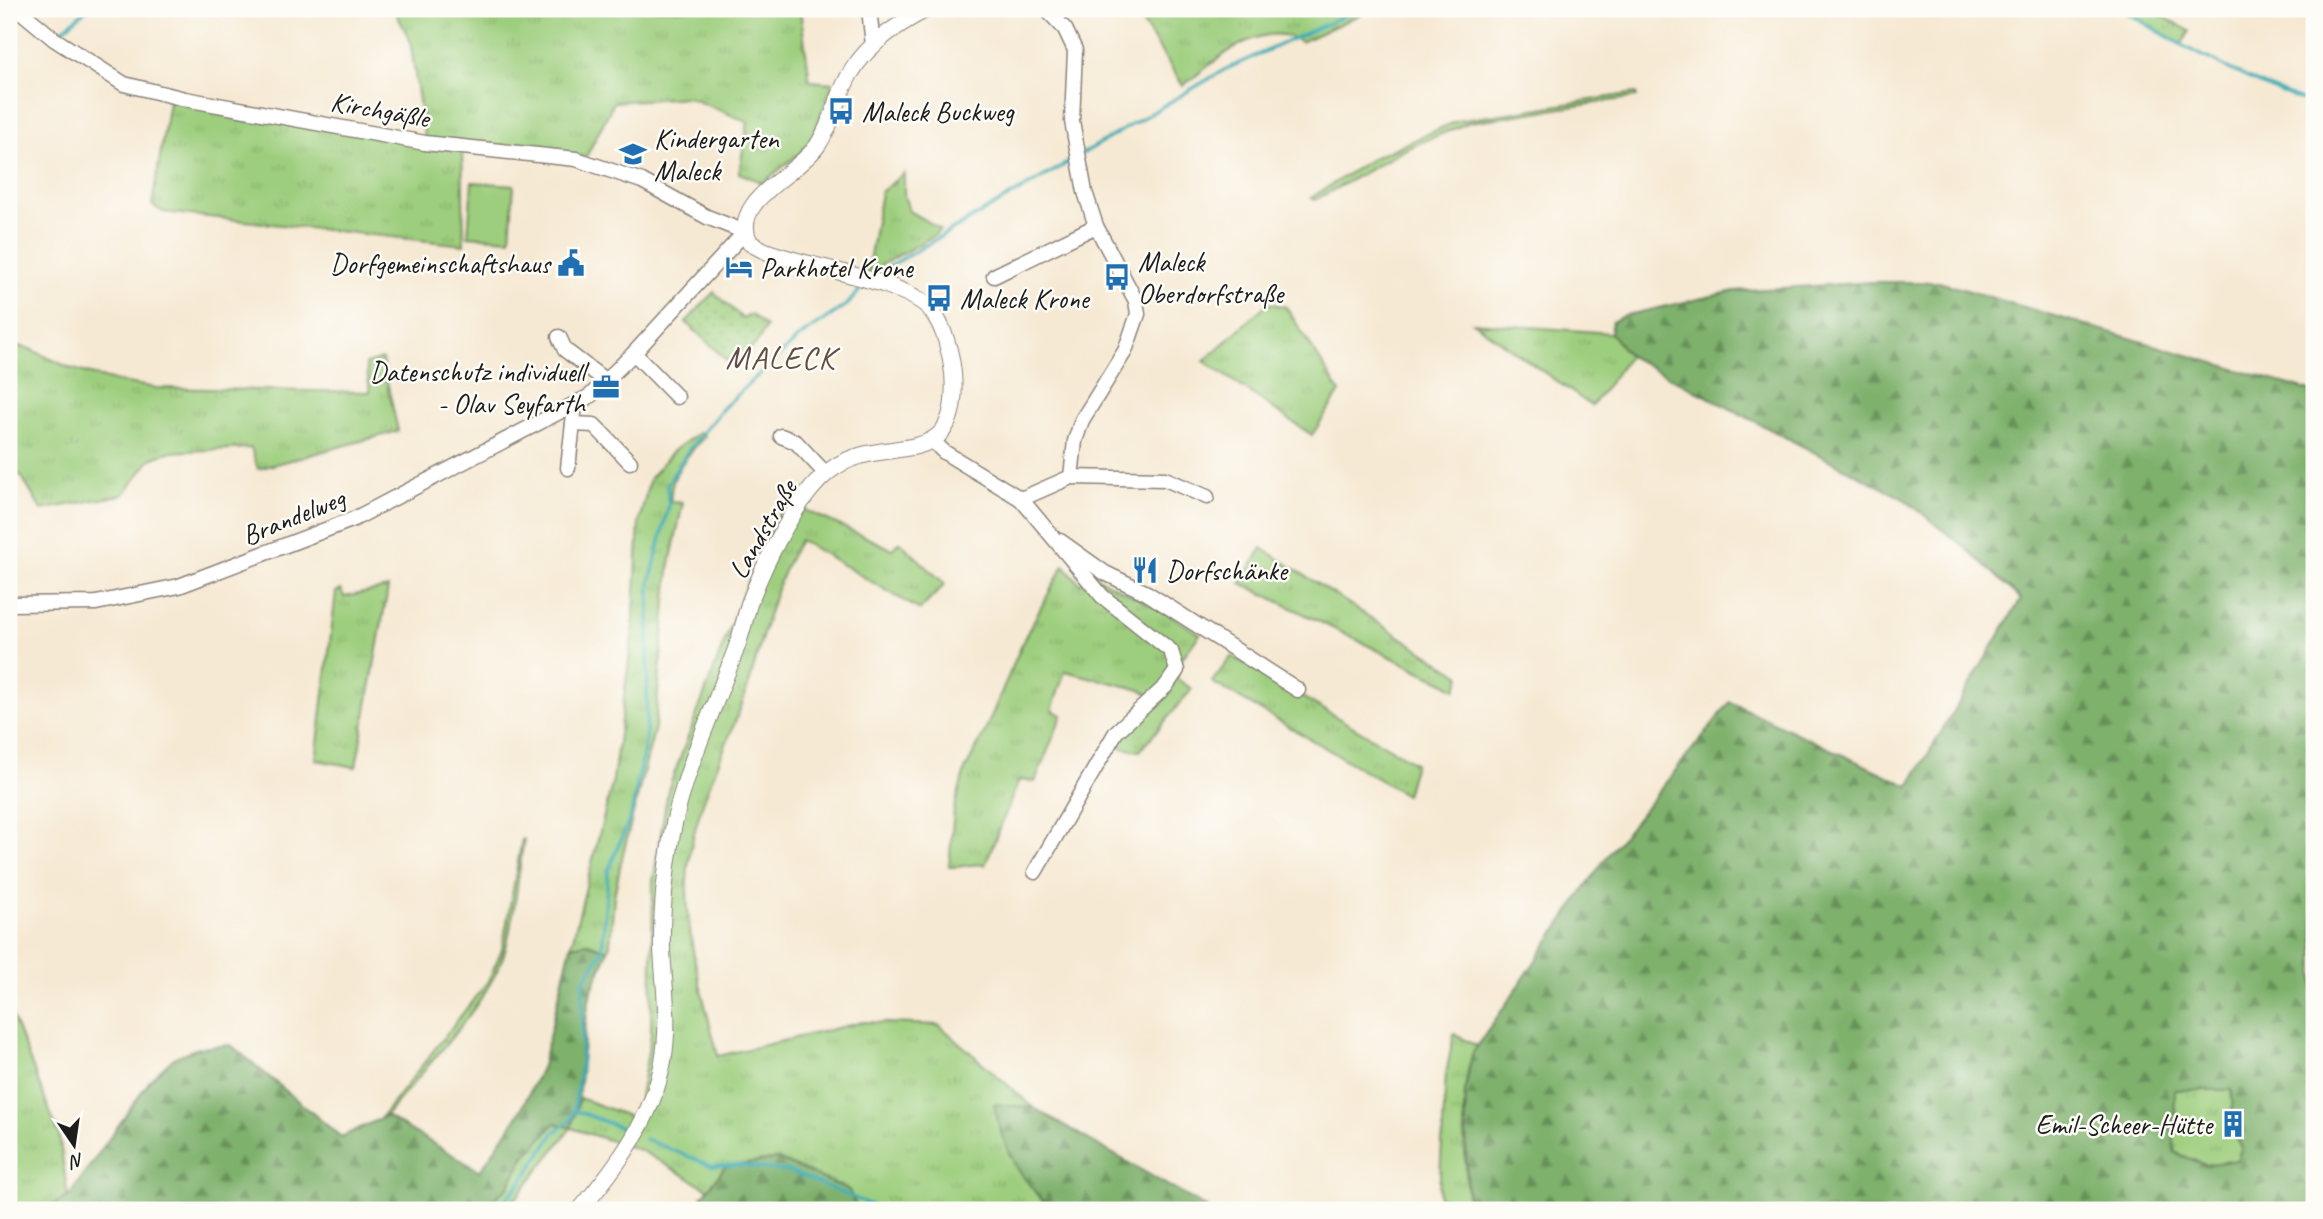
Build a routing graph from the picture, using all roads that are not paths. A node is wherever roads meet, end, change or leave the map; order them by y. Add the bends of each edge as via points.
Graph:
1 (18, 9) edge
2 (869, 9) edge
3 (927, 9) edge
4 (1046, 9) edge
5 (873, 45) junction
6 (1096, 226) junction
7 (745, 232) junction
8 (994, 276) dead end
9 (559, 337) dead end
10 (635, 353) junction
11 (606, 381) junction
12 (677, 397) dead end
13 (575, 406) junction
14 (573, 424) junction
15 (780, 436) dead end
16 (933, 441) junction
17 (630, 462) dead end
18 (568, 468) dead end
19 (826, 474) junction
20 (1071, 477) junction
21 (1207, 497) dead end
22 (1021, 499) junction
23 (1054, 540) junction
24 (9, 604) edge
25 (1298, 690) dead end
26 (1035, 872) dead end
27 (580, 1210) edge

1 - 7 street, Kirchgäßle via 54,39 124,84 425,143 576,159 642,181
2 - 5 street
3 - 5 street
4 - 6 street via 1066,29 1075,50 1073,131 1078,167
5 - 7 street via 850,74 819,144 807,160 750,208
6 - 8 street
6 - 20 street via 1136,301 1138,314 1125,351 1082,420
7 - 10 street, Brandelweg
7 - 16 street via 750,243 779,257 888,286 928,306 941,326 953,371 949,420
9 - 11 street via 565,350
10 - 11 street, Brandelweg
10 - 12 street
11 - 13 street, Brandelweg
13 - 14 street
13 - 24 street, Brandelweg via 354,519 179,586 96,603
14 - 17 street via 594,425
14 - 18 street
15 - 19 street via 796,442
16 - 19 street, Landstraße via 864,454
16 - 22 street
19 - 27 street, Landstraße via 765,566 684,782 663,898 666,1029 656,1090 638,1132
20 - 21 street via 1165,480
20 - 22 street
22 - 23 street
23 - 25 street via 1065,542 1105,573 1147,593
23 - 26 street via 1102,596 1163,642 1177,670 1116,732

